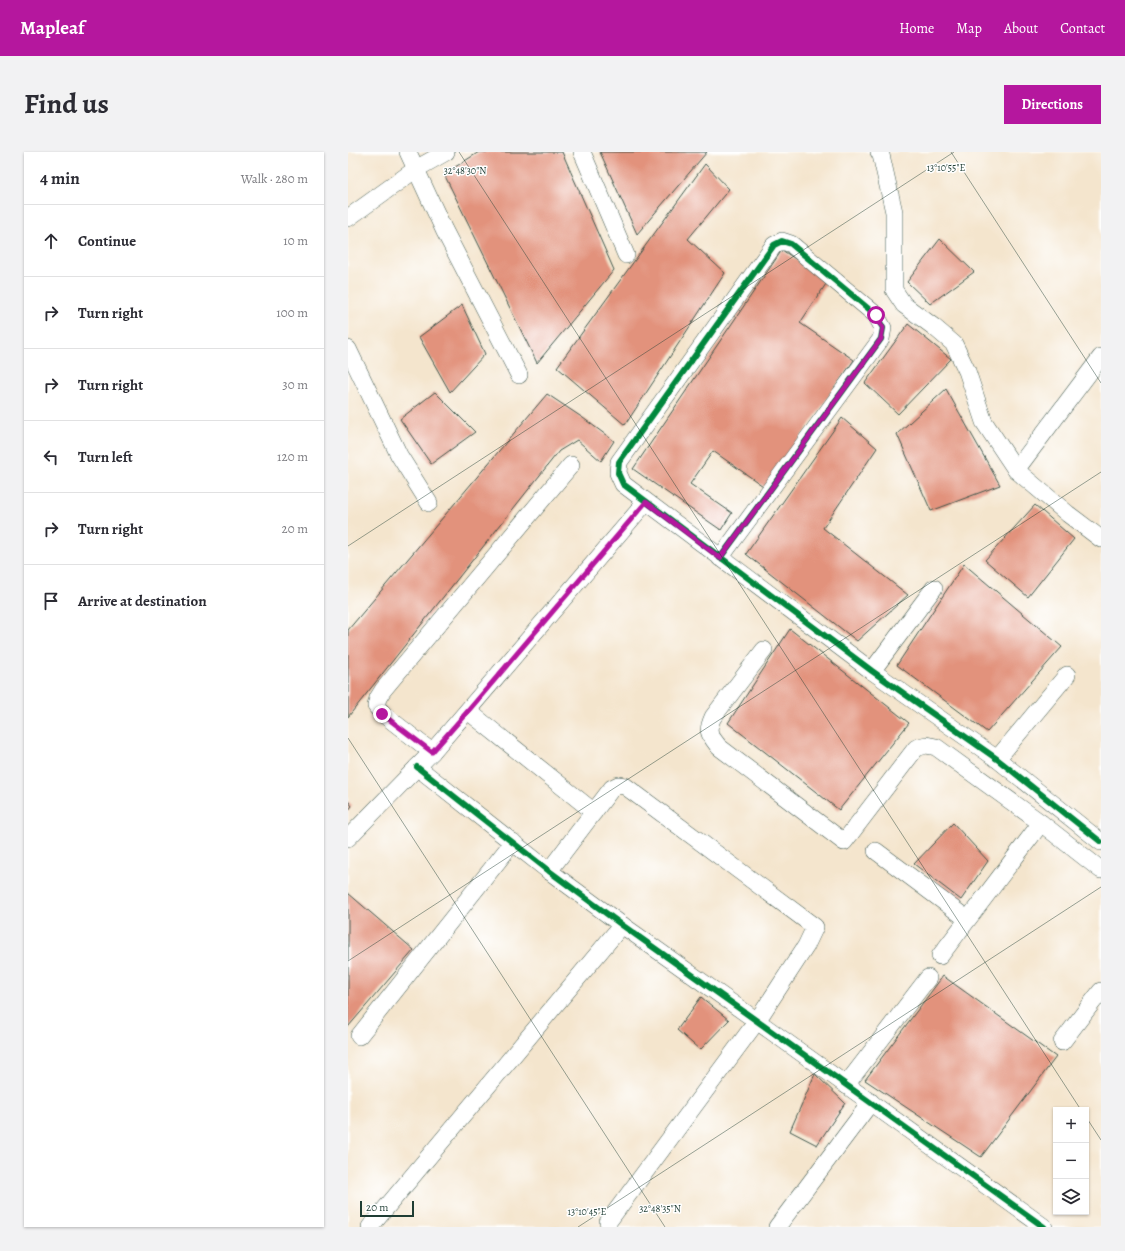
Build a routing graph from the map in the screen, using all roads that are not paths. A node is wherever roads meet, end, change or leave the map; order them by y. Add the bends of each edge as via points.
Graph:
1 (408, 152) edge
2 (446, 152) edge
3 (582, 152) edge
4 (879, 152) edge
5 (416, 169) junction
6 (348, 218) edge
7 (626, 255) dead end
8 (348, 348) edge
9 (1101, 357) edge
10 (519, 375) dead end
11 (571, 465) dead end
12 (1016, 470) junction
13 (646, 502) junction
14 (429, 503) dead end
15 (1101, 539) edge
16 (720, 558) junction
17 (934, 588) dead end
18 (764, 650) dead end
19 (872, 671) junction
20 (1066, 675) dead end
21 (468, 711) junction
22 (432, 752) junction
23 (997, 759) junction
24 (417, 767) junction
25 (594, 812) junction
26 (1041, 823) junction
27 (348, 838) edge
28 (513, 842) junction
29 (1101, 842) edge
30 (876, 851) dead end
31 (1101, 870) edge
32 (549, 871) junction
33 (967, 919) junction
34 (622, 925) junction
35 (940, 956) dead end
36 (928, 978) dead end
37 (1101, 991) edge
38 (758, 1021) junction
39 (359, 1036) dead end
40 (1062, 1042) dead end
41 (846, 1085) junction
42 (871, 1102) junction
43 (608, 1222) dead end
44 (370, 1227) edge
45 (777, 1227) edge
46 (1044, 1227) edge

1 - 5 street
2 - 5 street
3 - 7 street
4 - 12 street via 894,212 894,290 904,305 954,344 967,371 984,422
5 - 6 street
5 - 10 street via 444,230
8 - 14 street via 399,455
9 - 12 street
11 - 22 street via 378,698 376,706 382,714
12 - 15 street
13 - 16 street
13 - 16 street via 623,484 618,473 619,462 774,245 782,241 791,244 876,315 883,328 881,339
13 - 21 street
16 - 19 street
17 - 19 street
18 - 26 street via 713,717 708,727 711,737 719,747 844,842 916,748 926,745 936,747
19 - 23 street
20 - 23 street
21 - 22 street
21 - 25 street
22 - 24 street
23 - 29 street
24 - 27 street
24 - 28 street
25 - 32 street
25 - 38 street via 612,788 618,785 625,786 815,927 806,946
26 - 31 street
26 - 33 street
28 - 32 street
28 - 39 street
30 - 33 street
32 - 34 street
33 - 35 street
34 - 38 street
34 - 44 street
36 - 41 street
37 - 40 street
38 - 41 street
38 - 43 street
41 - 42 street
42 - 45 street
42 - 46 street

